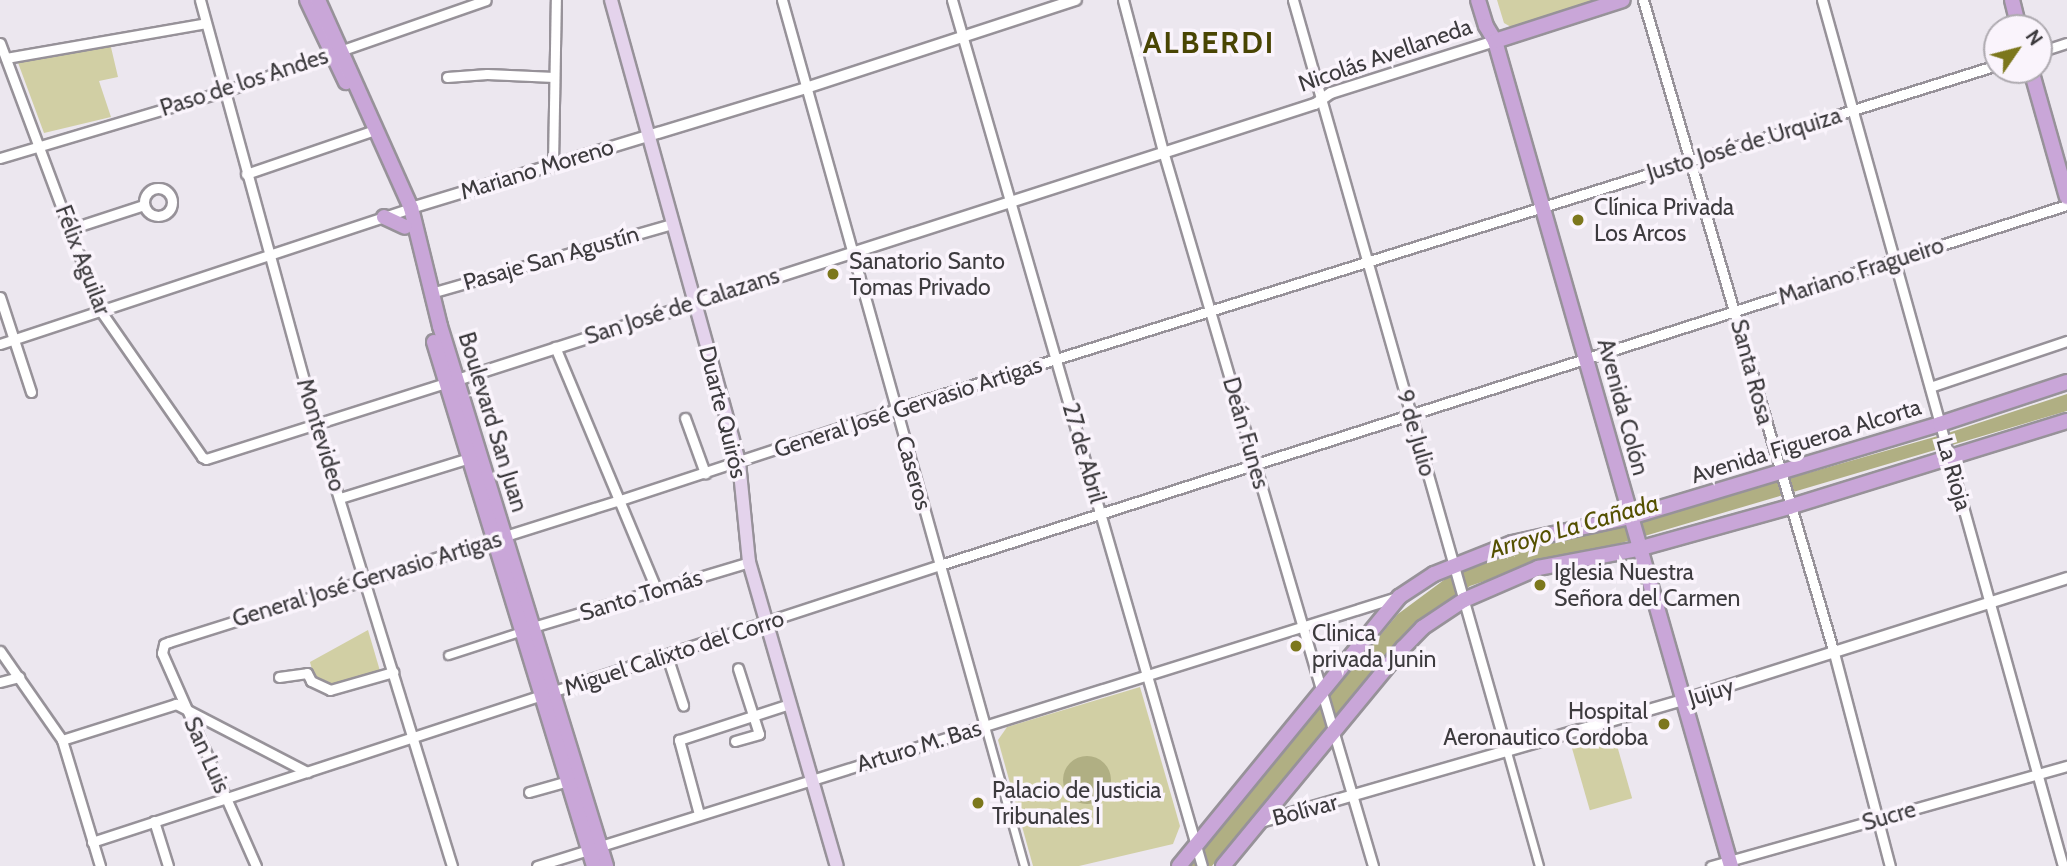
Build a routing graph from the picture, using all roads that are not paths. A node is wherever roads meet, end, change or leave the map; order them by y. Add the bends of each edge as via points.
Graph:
1 (200, 0) edge
2 (307, 0) edge
3 (318, 0) edge
4 (486, 0) edge
5 (556, 0) edge
6 (611, 0) edge
7 (782, 0) edge
8 (952, 0) edge
9 (1076, 0) edge
10 (1123, 0) edge
11 (1293, 0) edge
12 (1478, 0) edge
13 (1488, 0) edge
14 (1623, 0) edge
15 (1643, 0) edge
16 (1822, 0) edge
17 (206, 23) junction
18 (963, 37) junction
19 (1495, 41) junction
20 (0, 43) edge
21 (337, 51) junction
22 (6, 58) junction
23 (1983, 69) edge
24 (447, 76) dead end
25 (554, 77) junction
26 (2035, 84) edge
27 (806, 88) junction
28 (225, 91) junction
29 (1322, 97) junction
30 (1852, 110) junction
31 (369, 132) junction
32 (647, 136) junction
33 (40, 144) junction
34 (1163, 151) junction
35 (0, 158) edge
36 (1691, 160) junction
37 (553, 164) junction
38 (246, 174) junction
39 (2067, 197) edge
40 (1009, 201) junction
41 (144, 205) dead end
42 (2067, 205) edge
43 (1542, 206) junction
44 (406, 210) junction
45 (384, 216) junction
46 (672, 224) junction
47 (405, 227) junction
48 (70, 229) junction
49 (850, 251) junction
50 (268, 256) junction
51 (1367, 261) junction
52 (1894, 261) junction
53 (431, 293) junction
54 (0, 297) edge
55 (695, 302) junction
56 (100, 310) junction
57 (1211, 310) junction
58 (1735, 312) junction
59 (14, 340) junction
60 (2067, 341) edge
61 (0, 344) edge
62 (555, 347) junction
63 (1057, 360) junction
64 (1587, 360) junction
65 (451, 382) junction
66 (2067, 382) edge
67 (1930, 387) junction
68 (31, 392) dead end
69 (896, 409) junction
70 (1412, 416) junction
71 (685, 418) dead end
72 (2067, 421) edge
73 (316, 424) junction
74 (1940, 424) junction
75 (1950, 456) junction
76 (202, 457) joint
77 (469, 458) junction
78 (739, 462) junction
79 (1256, 466) junction
80 (705, 473) junction
81 (1780, 474) junction
82 (340, 498) junction
83 (617, 501) junction
84 (1789, 506) junction
85 (1102, 516) junction
86 (1630, 517) junction
87 (499, 538) junction
88 (1638, 549) junction
89 (749, 562) junction
90 (1454, 564) junction
91 (940, 565) junction
92 (2067, 578) edge
93 (365, 580) junction
94 (657, 591) junction
95 (1399, 597) junction
96 (1464, 600) junction
97 (1989, 601) junction
98 (767, 623) junction
99 (1301, 627) junction
100 (528, 629) junction
101 (164, 644) joint
102 (0, 651) edge
103 (1834, 653) junction
104 (448, 655) dead end
105 (667, 656) junction
106 (738, 668) dead end
107 (393, 672) junction
108 (1148, 675) junction
109 (19, 677) junction
110 (279, 677) dead end
111 (0, 682) edge
112 (1320, 692) junction
113 (548, 694) junction
114 (1683, 701) junction
115 (790, 704) junction
116 (683, 705) dead end
117 (185, 706) junction
118 (754, 717) junction
119 (985, 726) junction
120 (1332, 733) junction
121 (414, 739) junction
122 (62, 740) junction
123 (735, 741) dead end
124 (1507, 752) junction
125 (2067, 766) edge
126 (307, 772) junction
127 (2037, 774) junction
128 (811, 779) junction
129 (568, 781) junction
130 (529, 792) dead end
131 (1353, 798) junction
132 (227, 799) junction
133 (699, 814) junction
134 (1877, 819) junction
135 (154, 821) junction
136 (1257, 823) junction
137 (92, 842) junction
138 (1197, 845) junction
139 (595, 848) junction
140 (1730, 863) edge
141 (100, 866) edge
142 (168, 866) edge
143 (256, 866) edge
144 (452, 866) edge
145 (537, 866) edge
146 (594, 866) edge
147 (606, 866) edge
148 (837, 866) edge
149 (1024, 866) edge
150 (1179, 866) edge
151 (1202, 866) edge
152 (1223, 866) edge
153 (1373, 866) edge
154 (1539, 866) edge
155 (1711, 866) edge
156 (1890, 866) edge
157 (2063, 866) edge

1 - 17 street, Montevideo
2 - 21 main road, Boulevard San Juan
3 - 21 main road, Boulevard San Juan
4 - 21 street, Paso de los Andes
5 - 25 street
6 - 32 main road, Duarte Quirós
7 - 27 street, Caseros
8 - 18 street, 27 de Abril
9 - 18 street, Mariano Moreno
10 - 34 street, Deán Funes
11 - 29 street, 9 de Julio
12 - 19 main road, Avenida Colón
13 - 19 main road, Avenida Colón
14 - 19 main road, Nicolás Avellaneda
15 - 36 street, Santa Rosa
16 - 30 street, La Rioja
17 - 22 street
17 - 28 street, Montevideo
18 - 27 street, Mariano Moreno
18 - 40 street, 27 de Abril
19 - 29 street, Nicolás Avellaneda
19 - 43 main road, Avenida Colón
20 - 22 street, Félix Aguilar
21 - 28 street, Paso de los Andes
21 - 31 main road, Boulevard San Juan
21 - 44 main road, Boulevard San Juan
22 - 33 street, Félix Aguilar
23 - 30 street, Justo José de Urquiza
24 - 25 street
25 - 37 street
26 - 39 main road
27 - 32 street, Mariano Moreno
27 - 49 street, Caseros
28 - 33 street, Paso de los Andes
28 - 38 street, Montevideo
29 - 34 street, Nicolás Avellaneda via 1315,104
29 - 51 street, 9 de Julio
30 - 36 street, Justo José de Urquiza
30 - 52 street, La Rioja
31 - 38 street
31 - 44 main road, Boulevard San Juan
32 - 37 street, Mariano Moreno
32 - 46 main road, Duarte Quirós
33 - 35 street, Paso de los Andes
33 - 48 street, Félix Aguilar
34 - 40 street, San José de Calazans
34 - 57 street, Deán Funes
36 - 43 street, Justo José de Urquiza
36 - 58 street, Santa Rosa
37 - 44 street, Mariano Moreno
38 - 50 street, Montevideo
40 - 49 street, San José de Calazans
40 - 63 street, 27 de Abril
41 - 48 street
42 - 52 street, Mariano Fragueiro
43 - 51 street, Justo José de Urquiza
43 - 64 main road, Avenida Colón
44 - 45 street, Mariano Moreno
44 - 47 main road, Boulevard San Juan
44 - 53 main road, Boulevard San Juan
45 - 47 main road
45 - 50 street, Mariano Moreno
46 - 53 street, Pasaje San Agustín
46 - 55 main road, Duarte Quirós
47 - 65 main road, Boulevard San Juan
48 - 56 street, Félix Aguilar
49 - 55 street, San José de Calazans
49 - 69 street, Caseros
50 - 56 street, Mariano Moreno
50 - 73 street, Montevideo
51 - 57 street, Justo José de Urquiza
51 - 70 street, 9 de Julio
52 - 58 street, Mariano Fragueiro
52 - 67 street, La Rioja
53 - 65 main road, Boulevard San Juan
54 - 59 street
55 - 62 street, San José de Calazans
55 - 78 main road, Duarte Quirós
56 - 59 street, Mariano Moreno
56 - 76 street, Félix Aguilar
57 - 63 street, General José Gervasio Artigas
57 - 79 street, Deán Funes
58 - 64 street, Mariano Fragueiro
58 - 81 street, Santa Rosa
59 - 61 street, Mariano Moreno
59 - 68 street
60 - 67 street
62 - 65 street, San José de Calazans
62 - 83 street
63 - 69 street, General José Gervasio Artigas
63 - 85 street, 27 de Abril
64 - 70 street, Mariano Fragueiro
64 - 86 main road, Avenida Colón
65 - 73 street, San José de Calazans
65 - 77 main road, Boulevard San Juan
65 - 87 main road, Boulevard San Juan
66 - 74 main road, Avenida Figueroa Alcorta
67 - 74 street, La Rioja
69 - 78 street, General José Gervasio Artigas
69 - 91 street, Caseros
70 - 79 street, Mariano Fragueiro
70 - 90 street, 9 de Julio
71 - 80 street
72 - 75 main road
73 - 76 street, San José de Calazans
73 - 82 street, Montevideo
74 - 75 street, La Rioja
74 - 81 main road, Avenida Figueroa Alcorta
75 - 84 main road
75 - 97 street, La Rioja
77 - 82 street
77 - 87 main road, Boulevard San Juan
78 - 80 street, General José Gervasio Artigas
78 - 89 main road, Duarte Quirós
79 - 85 street, Miguel Calixto del Corro
79 - 99 street, Deán Funes
80 - 83 street, General José Gervasio Artigas
81 - 84 street, Santa Rosa
81 - 86 main road, Avenida Figueroa Alcorta
82 - 93 street, Montevideo
83 - 87 street, General José Gervasio Artigas
83 - 94 street
84 - 88 main road
84 - 103 street, Santa Rosa
85 - 91 street, Miguel Calixto del Corro
85 - 108 street, 27 de Abril
86 - 88 main road, Avenida Colón
86 - 90 main road, Avenida Figueroa Alcorta via 1528,539
87 - 93 street, General José Gervasio Artigas
87 - 100 main road, Boulevard San Juan
88 - 96 main road via 1538,568
88 - 114 main road, Avenida Colón
89 - 94 street, Santo Tomás
89 - 98 main road, Duarte Quirós
90 - 95 main road, Avenida Figueroa Alcorta
90 - 96 street, 9 de Julio
91 - 98 street, Miguel Calixto del Corro
91 - 119 street, Caseros
92 - 97 street, Jujuy
93 - 101 street, General José Gervasio Artigas
93 - 107 street, Montevideo
94 - 100 street, Santo Tomás
95 - 99 street, Arturo M. Bas
95 - 112 main road, Avenida Figueroa Alcorta
96 - 120 main road via 1422,628
96 - 124 street, 9 de Julio
97 - 103 street, Jujuy
97 - 127 street, La Rioja via 2015,681
98 - 105 street, Miguel Calixto del Corro
98 - 115 main road, Duarte Quirós
99 - 108 street, Arturo M. Bas
99 - 112 street, Deán Funes
100 - 104 street, Santo Tomás
100 - 113 main road, Boulevard San Juan
101 - 117 street, San Luis via 162,653
102 - 109 street
103 - 114 street, Jujuy
103 - 134 street, Santa Rosa
105 - 113 street, Miguel Calixto del Corro
105 - 116 street
106 - 118 street
107 - 110 street via 330,690 311,681 307,673
107 - 121 street, Montevideo
108 - 119 street, Arturo M. Bas
108 - 138 street, 27 de Abril
109 - 111 street
109 - 122 street
112 - 120 street, Deán Funes
112 - 138 main road, Avenida Figueroa Alcorta
113 - 121 street, Miguel Calixto del Corro
113 - 129 main road, Boulevard San Juan
113 - 139 main road, Boulevard San Juan
114 - 124 street, Jujuy
114 - 140 main road, Avenida Colón
115 - 118 street
115 - 128 main road, Duarte Quirós
117 - 122 street via 173,704
117 - 126 street
117 - 132 street, San Luis
118 - 123 street via 759,734
118 - 133 street via 679,740
119 - 128 street, Arturo M. Bas
119 - 149 street, Caseros
120 - 131 street, Deán Funes
120 - 136 main road
121 - 126 street, Miguel Calixto del Corro
121 - 144 street, Montevideo
122 - 137 street
124 - 131 street, Jujuy
124 - 154 street, 9 de Julio
125 - 127 street, Sucre
126 - 132 street, Miguel Calixto del Corro
127 - 134 street, Sucre
127 - 157 street, La Rioja
128 - 133 street, Arturo M. Bas
128 - 148 main road, Duarte Quirós
129 - 130 street
129 - 139 main road, Boulevard San Juan
131 - 136 street, Bolívar
131 - 153 street, Deán Funes
132 - 135 street, Miguel Calixto del Corro
132 - 143 street, San Luis
133 - 139 street, Arturo M. Bas
134 - 140 street, Sucre
134 - 156 street, Santa Rosa
135 - 137 street, Miguel Calixto del Corro
135 - 142 street
136 - 152 main road
137 - 141 street
138 - 150 main road, Avenida Figueroa Alcorta
138 - 151 street, 27 de Abril
139 - 145 street, Arturo M. Bas
139 - 146 main road, Boulevard San Juan
139 - 147 main road, Boulevard San Juan
140 - 155 street, Sucre

